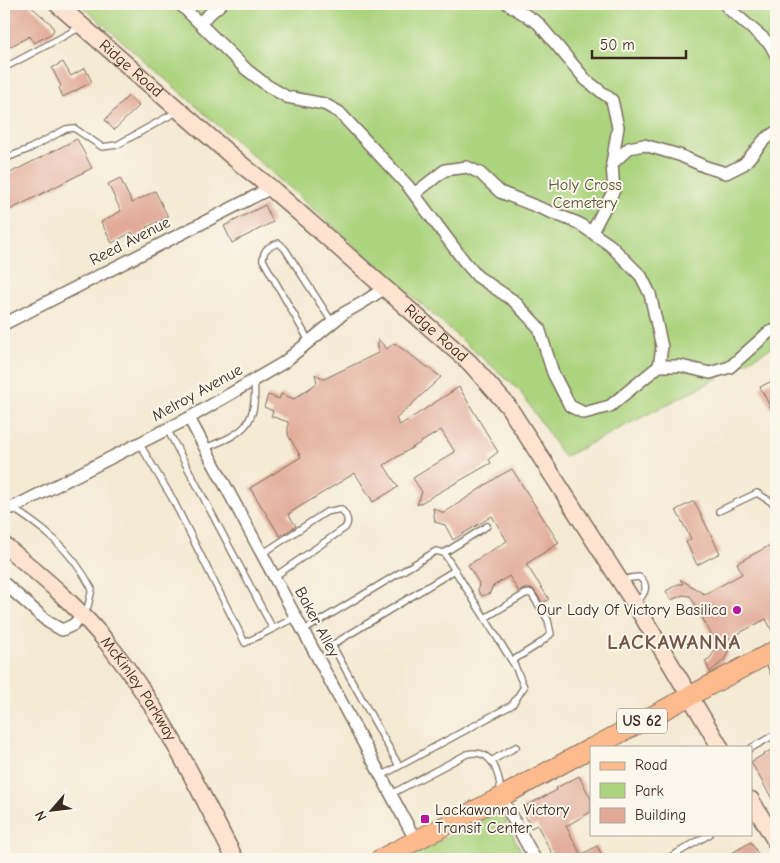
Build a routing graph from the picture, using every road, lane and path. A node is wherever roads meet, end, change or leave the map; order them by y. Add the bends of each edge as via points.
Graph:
1 (57, 4) edge
2 (180, 4) edge
3 (221, 4) edge
4 (508, 4) edge
5 (725, 4) edge
6 (200, 22) junction
7 (83, 26) junction
8 (776, 54) edge
9 (4, 68) edge
10 (180, 110) junction
11 (776, 132) edge
12 (4, 159) edge
13 (612, 164) junction
14 (271, 188) junction
15 (414, 194) junction
16 (592, 232) junction
17 (385, 288) junction
18 (332, 322) junction
19 (4, 324) edge
20 (776, 330) edge
21 (309, 341) junction
22 (659, 366) junction
23 (254, 380) junction
24 (189, 418) junction
25 (167, 429) junction
26 (139, 443) junction
27 (205, 448) junction
28 (8, 505) edge
29 (776, 505) edge
30 (719, 511) dead end
31 (487, 526) dead end
32 (4, 545) edge
33 (444, 553) junction
34 (262, 554) junction
35 (455, 570) junction
36 (274, 577) junction
37 (4, 583) edge
38 (83, 616) junction
39 (296, 617) junction
40 (485, 618) junction
41 (273, 629) junction
42 (303, 631) junction
43 (771, 652) edge
44 (512, 661) junction
45 (776, 678) edge
46 (689, 695) junction
47 (776, 734) edge
48 (597, 746) edge
49 (719, 746) edge
50 (516, 747) dead end
51 (752, 747) edge
52 (590, 750) edge
53 (491, 761) junction
54 (399, 766) junction
55 (381, 776) junction
56 (391, 794) junction
57 (502, 797) junction
58 (753, 806) edge
59 (707, 836) edge
60 (416, 841) junction
61 (776, 842) edge
62 (531, 858) edge
63 (235, 859) edge
64 (380, 859) edge
65 (667, 859) edge

1 - 7 main road, Ridge Road
2 - 6 street
3 - 6 street
4 - 13 street via 538,23 586,80 612,100 618,127
5 - 8 street via 770,44
6 - 15 street via 268,86 287,97 324,104 339,112
7 - 9 lane
7 - 10 main road, Ridge Road
10 - 12 lane via 117,144 102,146 74,128 66,129
10 - 14 main road, Ridge Road
11 - 13 street via 765,139 744,164 726,173 644,145 629,148
13 - 16 street via 614,190
14 - 17 main road, Ridge Road
14 - 19 street, Reed Avenue
15 - 16 street via 445,170 467,167 480,173 500,192 578,223
15 - 22 street via 477,276 514,302 539,328 553,373 570,406 584,413 610,406
16 - 22 street via 641,276 650,294 662,347
17 - 18 street, Melroy Avenue
17 - 46 main road, Ridge Road via 470,363 508,406 635,604
18 - 21 street, Melroy Avenue
18 - 21 lane via 285,249 279,243 266,248 263,260
20 - 22 street via 769,332 730,367 710,373 681,366
21 - 23 street, Melroy Avenue via 283,363
23 - 24 street, Melroy Avenue
23 - 27 lane via 256,394 248,424 227,440
24 - 25 street, Melroy Avenue
24 - 27 street, Baker Alley
25 - 26 street, Melroy Avenue
25 - 41 lane
26 - 28 street, Melroy Avenue
26 - 41 lane via 172,498 245,643
27 - 34 street, Baker Alley
28 - 38 lane via 36,524 83,570 92,589
29 - 30 lane via 757,493
31 - 33 lane
32 - 38 main road, McKinley Parkway
33 - 35 lane
33 - 42 lane via 436,551
34 - 36 street, Baker Alley
34 - 36 lane via 326,512 342,509 347,516 348,524 344,528
35 - 40 lane
35 - 54 lane via 332,645
36 - 39 street, Baker Alley
37 - 38 street via 48,622 62,630 73,626
38 - 63 main road, McKinley Parkway via 112,648 147,696
39 - 41 lane
39 - 42 street, Baker Alley
40 - 44 lane
40 - 44 lane via 531,593 548,620 551,634
42 - 55 street, Baker Alley
43 - 45 lane
43 - 46 main road, US 62
44 - 54 lane via 524,687 512,705
46 - 48 main road, US 62
46 - 49 main road, Ridge Road
47 - 51 lane
50 - 53 lane
52 - 57 main road, US 62
53 - 56 lane via 477,752 468,754
53 - 57 lane via 500,777
54 - 55 lane
55 - 56 street, Baker Alley
56 - 60 street, Baker Alley
57 - 60 main road, US 62
57 - 62 street
58 - 61 main road
59 - 65 lane
60 - 64 main road, US 62

